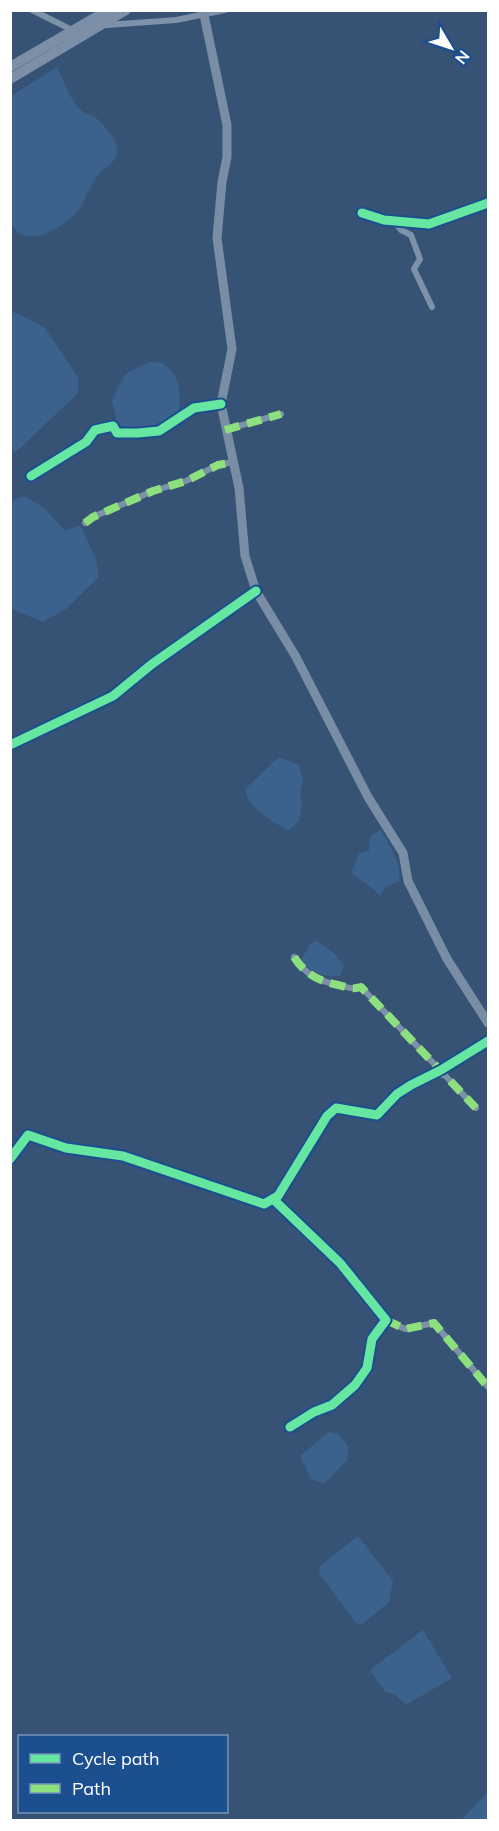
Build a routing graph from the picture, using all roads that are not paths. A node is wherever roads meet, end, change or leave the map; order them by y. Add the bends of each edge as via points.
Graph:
1 (32, 10) edge
2 (108, 10) edge
3 (126, 10) edge
4 (225, 10) edge
5 (204, 12) edge
6 (103, 25) junction
7 (77, 34) junction
8 (10, 67) edge
9 (10, 79) edge
10 (489, 202) edge
11 (362, 213) dead end
12 (394, 221) junction
13 (432, 307) dead end
14 (221, 404) junction
15 (281, 414) dead end
16 (225, 430) junction
17 (234, 462) junction
18 (31, 476) dead end
19 (85, 523) dead end
20 (256, 591) junction
21 (10, 746) edge
22 (294, 957) dead end
23 (489, 1023) edge
24 (489, 1041) edge
25 (441, 1070) junction
26 (476, 1108) dead end
27 (10, 1159) edge
28 (273, 1199) junction
29 (386, 1320) junction
30 (489, 1387) edge
31 (290, 1427) dead end

1 - 7 street
2 - 7 main road
3 - 6 main road
4 - 5 street
5 - 6 street via 176,20
5 - 14 main road via 227,125 217,238 232,349
6 - 7 main road
7 - 8 main road
7 - 9 main road
10 - 12 street via 429,224
11 - 12 street
12 - 13 street via 411,235 420,259 414,269
14 - 16 main road
14 - 18 street via 194,408 159,431 117,433 113,426 94,430 86,442
15 - 16 street
16 - 17 main road
17 - 19 street via 153,491
17 - 20 main road via 245,556
20 - 21 street via 113,696
20 - 23 main road via 402,853 408,881 447,959
22 - 25 street via 302,969 321,982 361,987
24 - 25 street
25 - 26 street
25 - 28 street via 411,1084 377,1115 336,1108
27 - 28 street via 28,1135 66,1148 123,1156 264,1204
28 - 29 street via 340,1263
29 - 30 street via 405,1329 434,1323
29 - 31 street via 372,1339 367,1368 355,1385 332,1405

